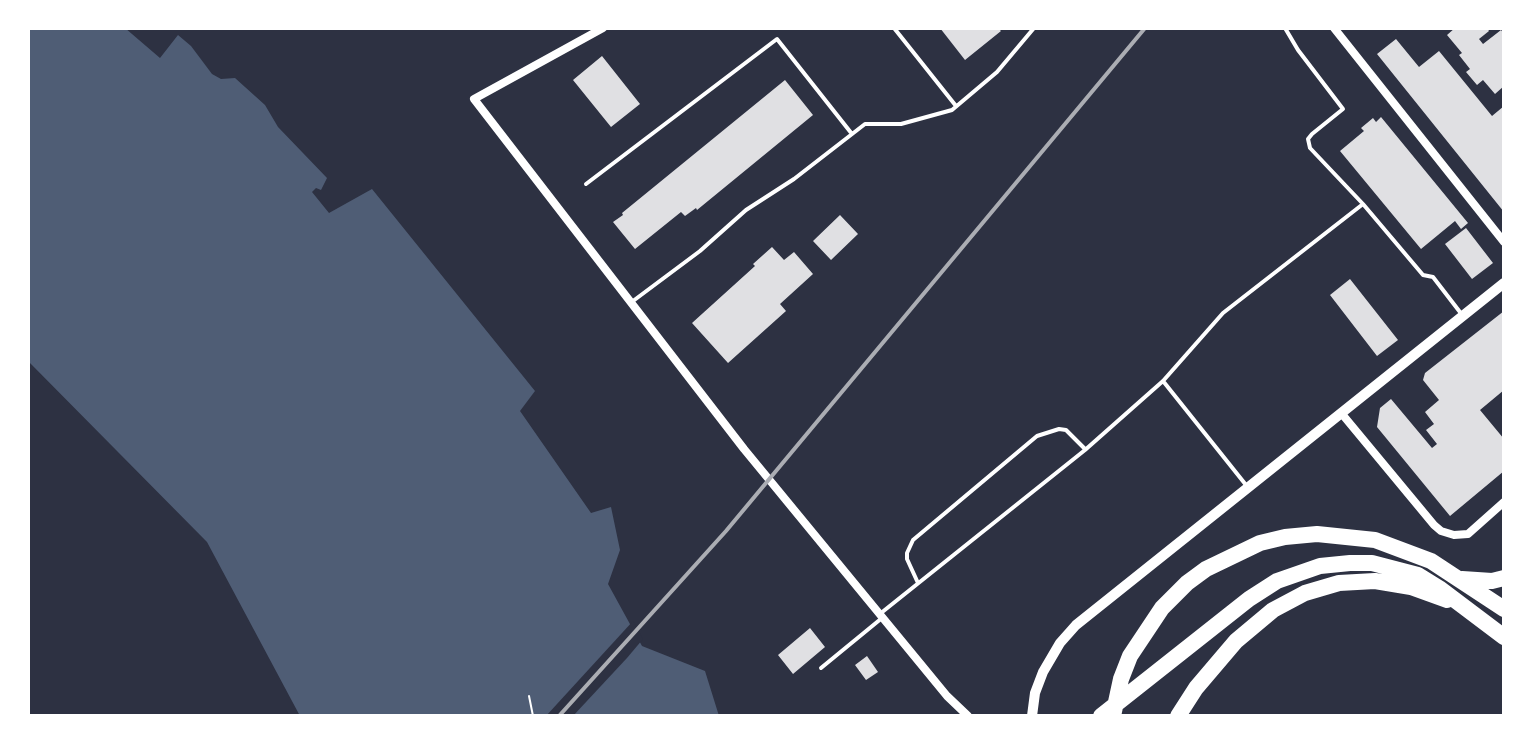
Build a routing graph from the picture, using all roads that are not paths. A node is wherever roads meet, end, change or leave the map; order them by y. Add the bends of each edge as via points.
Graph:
1 (603, 28) edge
2 (894, 28) edge
3 (1034, 28) edge
4 (1285, 28) edge
5 (1334, 28) edge
6 (956, 106) junction
7 (852, 134) junction
8 (586, 184) dead end
9 (1363, 204) junction
10 (1504, 242) edge
11 (1504, 283) edge
12 (630, 304) junction
13 (1463, 316) junction
14 (1163, 381) junction
15 (1342, 414) junction
16 (1085, 450) junction
17 (1247, 487) junction
18 (1504, 502) edge
19 (1459, 578) junction
20 (1504, 578) edge
21 (918, 583) junction
22 (1457, 603) junction
23 (1504, 609) edge
24 (882, 615) junction
25 (1504, 637) edge
26 (821, 668) dead end
27 (968, 716) edge
28 (1032, 716) edge
29 (1101, 716) edge
30 (1113, 716) edge
31 (1178, 716) edge

1 - 12 street via 474,99
2 - 6 lane
3 - 6 lane via 997,72
4 - 9 lane via 1343,109 1312,134 1310,148
5 - 10 street
6 - 7 lane via 901,124 865,124
7 - 8 lane via 777,39
7 - 12 lane via 746,210
9 - 13 lane
9 - 14 lane via 1223,313
11 - 13 street
12 - 24 street
13 - 15 street
14 - 16 lane
14 - 17 lane
15 - 17 street
15 - 18 street via 1434,525 1449,534 1468,534
16 - 21 lane
16 - 21 lane via 1066,430 1037,436 913,540 907,559
17 - 28 street via 1068,634 1039,681
19 - 20 highway
19 - 23 highway
19 - 30 highway via 1375,540 1328,534 1248,547 1206,569 1170,599 1125,667
21 - 24 lane
22 - 25 highway
22 - 29 highway via 1428,580 1384,565 1309,569 1249,599
22 - 31 highway via 1375,581 1339,583 1305,593 1273,610 1236,641
24 - 26 lane
24 - 27 street

